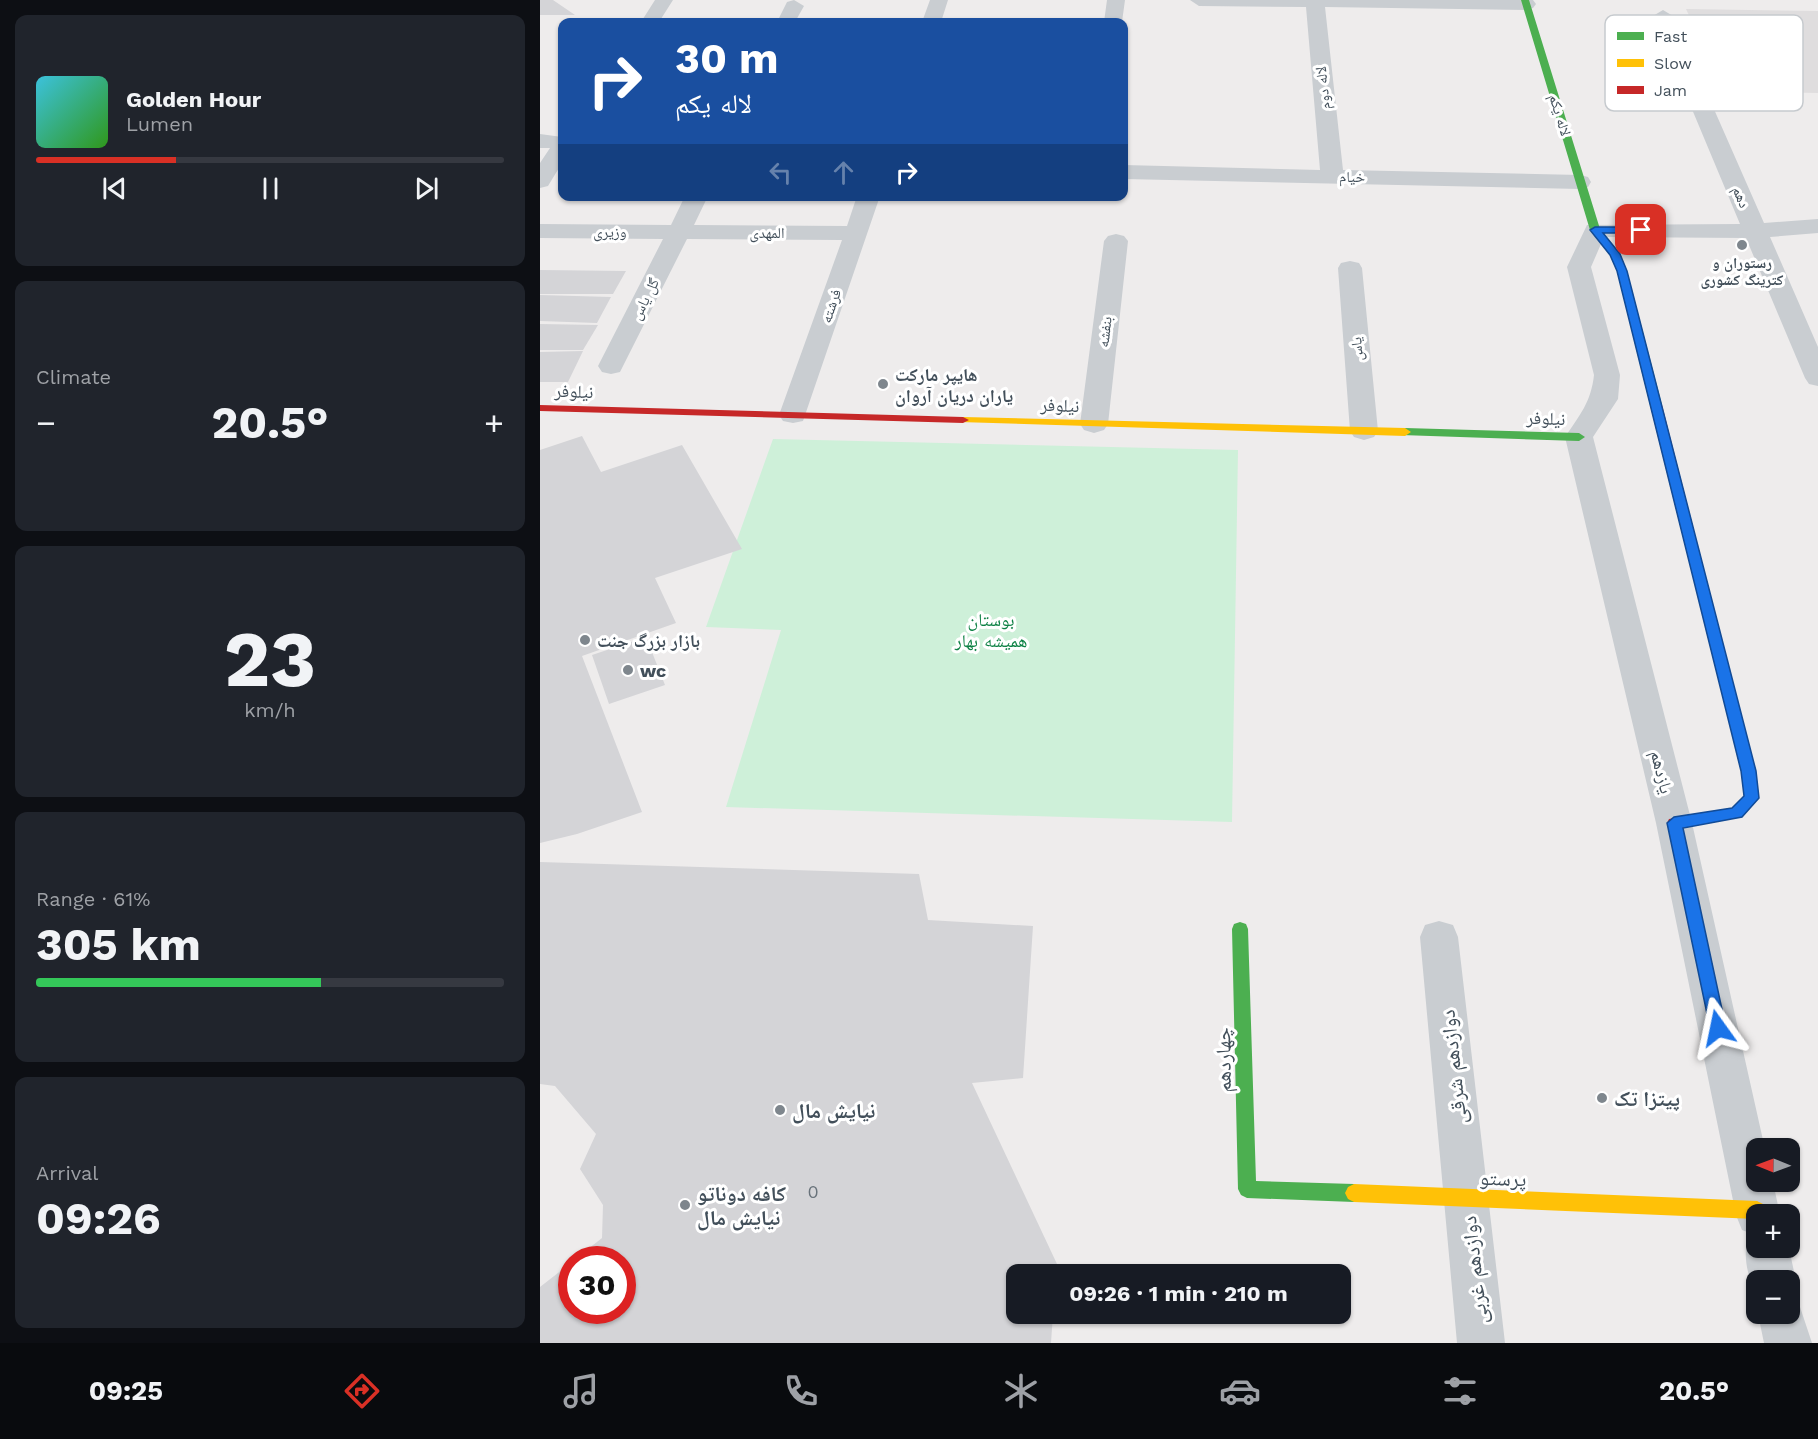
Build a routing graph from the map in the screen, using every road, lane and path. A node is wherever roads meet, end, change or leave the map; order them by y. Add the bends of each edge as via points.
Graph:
1 (664, 0) edge
2 (939, 0) edge
3 (1116, 0) edge
4 (1199, 0) edge
5 (1315, 1) edge
6 (1525, 2) edge
7 (653, 18) edge
8 (933, 18) edge
9 (1114, 18) edge
10 (1704, 111) edge
11 (558, 153) edge
12 (1128, 172) edge
13 (1332, 177) junction
14 (540, 181) edge
15 (1580, 182) junction
16 (695, 201) edge
17 (867, 201) edge
18 (1818, 226) edge
19 (1595, 230) junction
20 (540, 231) edge
21 (1755, 231) junction
22 (679, 232) junction
23 (855, 233) junction
24 (1818, 239) edge
25 (1116, 241) dead end
26 (1350, 268) dead end
27 (611, 366) dead end
28 (1818, 378) edge
29 (540, 408) edge
30 (793, 415) junction
31 (1094, 424) junction
32 (1364, 431) junction
33 (1579, 437) junction
34 (1674, 823) junction
35 (1240, 929) dead end
36 (1439, 937) dead end
37 (1246, 1189) joint
38 (1467, 1197) junction
39 (1756, 1204) edge
40 (1746, 1223) edge
41 (1783, 1324) edge
42 (1481, 1343) edge
43 (1788, 1343) edge

1 - 7 street
2 - 8 street
3 - 9 street
4 - 5 street
5 - 6 street
5 - 13 street, لاله دوم
6 - 15 street, لاله یکم
10 - 21 street, دهم
11 - 14 street
12 - 13 street, خیام
13 - 15 street, خیام
15 - 19 street, لاله یکم
16 - 22 street, گل یاس
17 - 23 street, فرشته
18 - 21 street
19 - 21 street
19 - 33 street via 1579,267 1607,375 1606,388 1604,399
19 - 34 street, لاله یکم via 1615,254 1622,271 1750,780 1752,798 1736,813
20 - 22 street, وزیری
21 - 24 street
21 - 28 street, دهم
22 - 23 street, المهدی
22 - 27 street, گل یاس
23 - 30 street, فرشته
25 - 31 street, بنفشه
26 - 32 street, یاس
29 - 30 street, نیلوفر
30 - 31 street, نیلوفر
31 - 32 street, نیلوفر
32 - 33 street, نیلوفر
33 - 34 street, یازدهم
34 - 39 street, یازدهم
35 - 37 street, چهاردهم
36 - 38 street, دوازدهم شرقی
37 - 38 street, پرستو
38 - 40 street, پرستو
38 - 42 street, دوازدهم غربی
41 - 43 street

